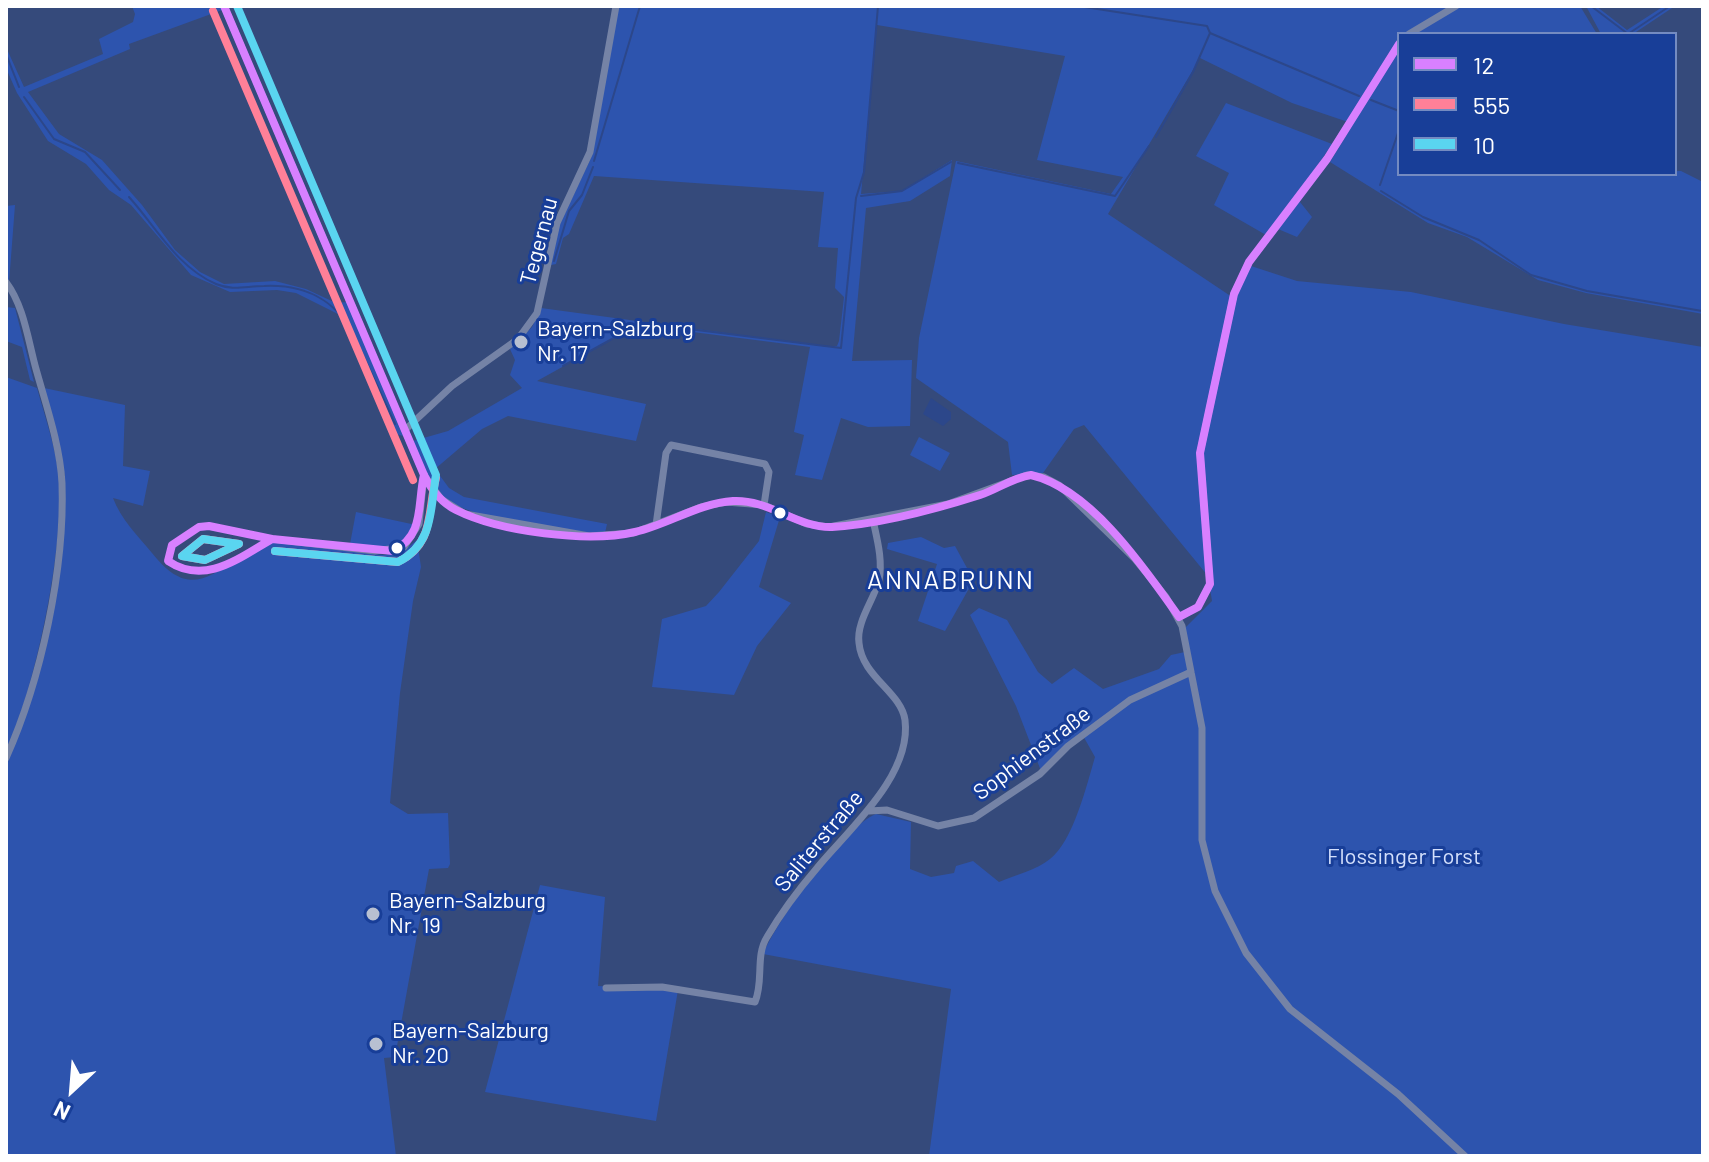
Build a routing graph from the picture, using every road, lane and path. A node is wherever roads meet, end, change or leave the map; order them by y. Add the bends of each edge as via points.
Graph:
1 (224, 6) edge
2 (616, 6) edge
3 (1456, 6) edge
4 (1412, 32) edge
5 (1397, 47) edge
6 (6, 282) edge
7 (405, 430) junction
8 (424, 475) junction
9 (764, 505) junction
10 (873, 520) junction
11 (656, 525) junction
12 (272, 539) dead end
13 (1179, 617) junction
14 (1191, 672) junction
15 (6, 758) edge
16 (881, 795) junction
17 (887, 810) junction
18 (869, 811) junction
19 (606, 988) dead end
20 (1465, 1156) edge

1 - 7 street
2 - 7 street, Tegernau via 590,152 557,223 537,313 518,339 469,372
3 - 4 street
5 - 13 street via 1327,159 1240,280 1200,453 1210,584 1198,607
6 - 15 street via 20,311 62,482 53,592
7 - 8 street
8 - 11 street via 441,499 465,514 589,536 633,533
8 - 12 street via 419,524 404,547 375,551
9 - 10 street via 813,526
9 - 11 street via 713,504
9 - 11 street via 769,472 765,464 671,445
10 - 13 street via 948,504 1020,477 1044,477 1068,491 1105,526
10 - 16 street, Saliterstraße via 880,570 858,642 866,666 905,720
13 - 14 street
14 - 17 street, Sophienstraße via 1130,700 1040,774 974,818 938,826
14 - 20 street via 1202,728 1202,840 1209,873 1235,934 1290,1009 1398,1094
16 - 17 street
16 - 18 street, Saliterstraße
17 - 18 street, Sophienstraße
18 - 19 street, Saliterstraße via 818,866 767,936 755,1002 662,987

